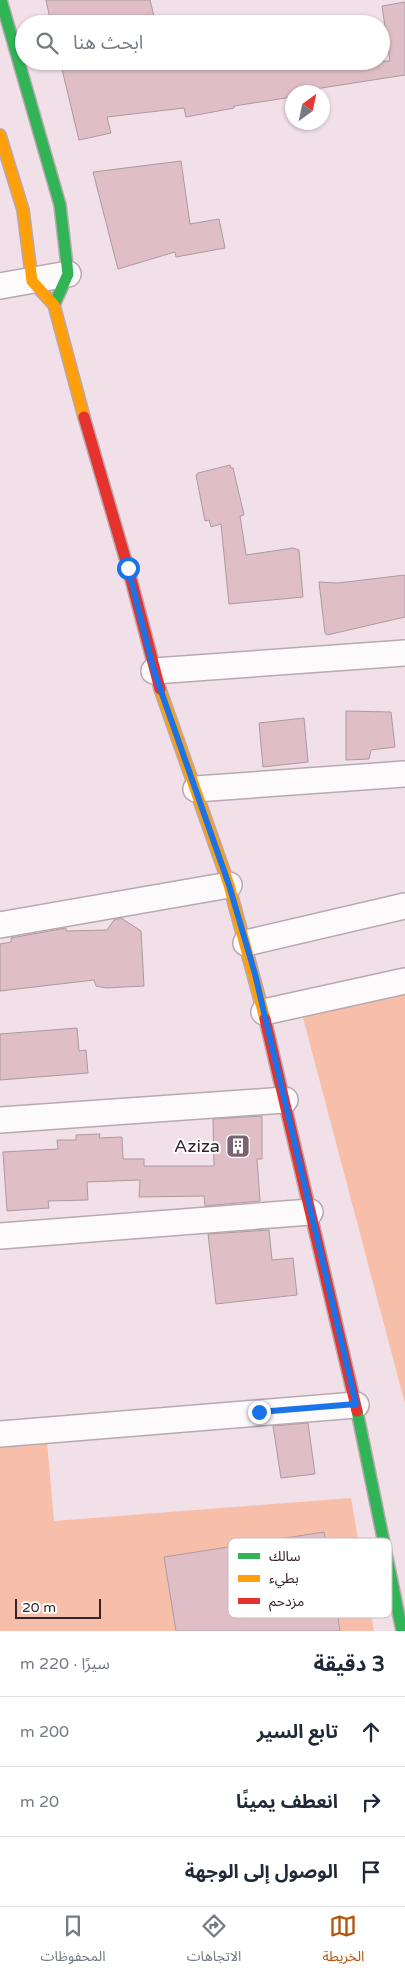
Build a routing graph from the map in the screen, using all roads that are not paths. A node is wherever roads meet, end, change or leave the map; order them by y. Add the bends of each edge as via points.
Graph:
1 (1, 0) edge
2 (15, 49) edge
3 (21, 70) edge
4 (0, 135) edge
5 (68, 274) junction
6 (32, 281) junction
7 (0, 286) edge
8 (54, 305) junction
9 (405, 653) edge
10 (154, 671) junction
11 (405, 774) edge
12 (196, 789) junction
13 (229, 885) junction
14 (405, 906) edge
15 (0, 925) edge
16 (246, 943) junction
17 (405, 981) edge
18 (264, 1012) junction
19 (285, 1100) junction
20 (0, 1120) edge
21 (310, 1212) junction
22 (0, 1236) edge
23 (356, 1404) junction
24 (0, 1434) edge
25 (383, 1538) edge
26 (392, 1582) edge
27 (402, 1631) edge

1 - 2 street
3 - 5 street via 60,205
4 - 6 street via 22,210
5 - 6 street
5 - 8 street
6 - 7 street
6 - 8 street
8 - 10 street
9 - 10 street
10 - 12 street
11 - 12 street
12 - 13 street
13 - 15 street
13 - 16 street
14 - 16 street
16 - 18 street
17 - 18 street
18 - 19 street
19 - 20 street
19 - 21 street
21 - 22 street
21 - 23 street
23 - 24 street
23 - 25 street
26 - 27 street

